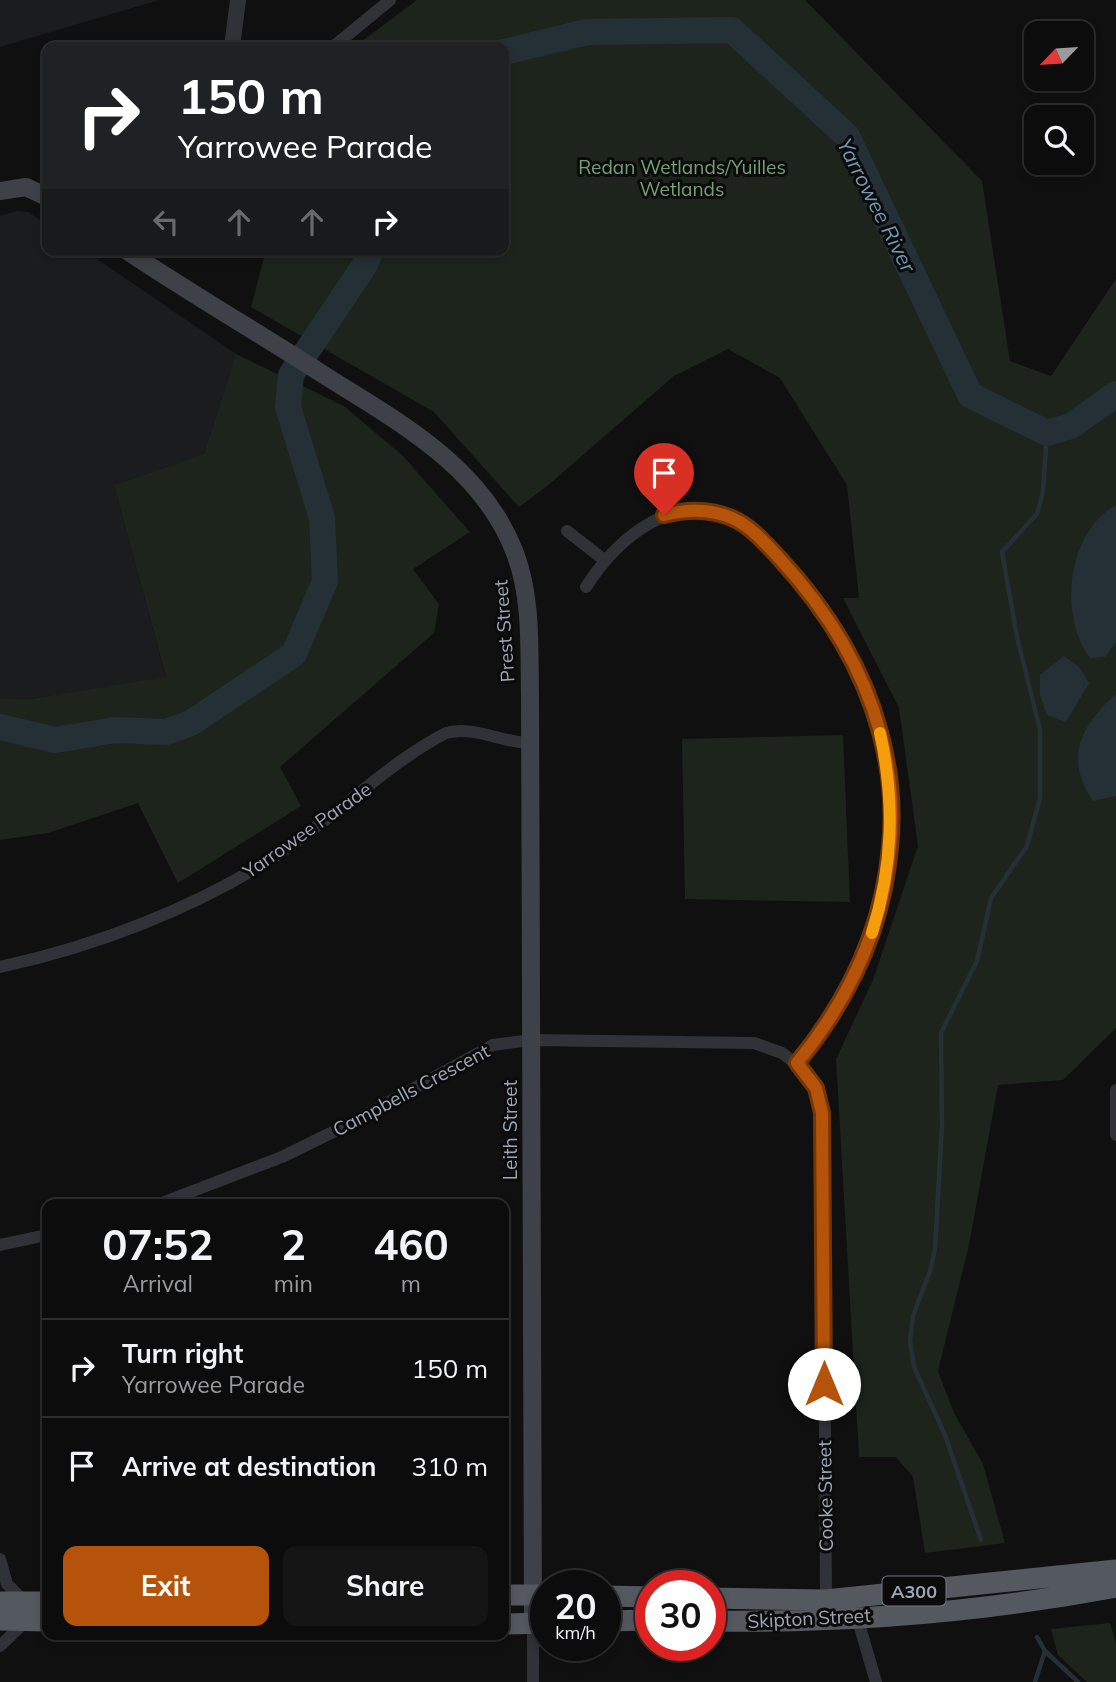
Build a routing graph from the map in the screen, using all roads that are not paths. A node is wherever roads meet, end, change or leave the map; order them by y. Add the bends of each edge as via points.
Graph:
1 (238, 0) edge
2 (390, 0) edge
3 (233, 42) edge
4 (339, 42) edge
5 (0, 191) edge
6 (42, 195) edge
7 (136, 256) edge
8 (567, 531) dead end
9 (603, 559) junction
10 (586, 587) dead end
11 (530, 743) junction
12 (0, 967) edge
13 (531, 1040) junction
14 (797, 1063) junction
15 (1116, 1090) edge
16 (1116, 1135) edge
17 (174, 1199) edge
18 (42, 1236) edge
19 (0, 1245) edge
20 (0, 1559) edge
21 (539, 1570) edge
22 (1116, 1570) edge
23 (1116, 1587) edge
24 (509, 1595) edge
25 (530, 1595) edge
26 (726, 1598) edge
27 (826, 1600) junction
28 (0, 1602) edge
29 (33, 1614) edge
30 (857, 1617) junction
31 (0, 1620) edge
32 (726, 1621) edge
33 (530, 1623) edge
34 (509, 1624) edge
35 (0, 1646) edge
36 (535, 1661) edge
37 (533, 1682) edge
38 (876, 1682) edge

1 - 3 street
2 - 4 street
5 - 6 main road via 26,187
7 - 11 main road, Prest Street via 439,452 479,491 503,526 521,571 527,606
8 - 9 street
9 - 10 street
9 - 14 street via 664,515 701,511 738,521 763,540 812,595 842,640 866,692 880,732 889,785 891,838 884,888 856,972 820,1035
11 - 12 street, Yarrowee Parade via 510,743 465,730 446,733 279,854 209,894 96,940
11 - 13 main road, Prest Street
13 - 14 street, Campbells Crescent via 754,1043
13 - 17 street, Campbells Crescent via 482,1049 314,1141
13 - 21 main road, Leith Street
14 - 27 street, Cooke Street via 816,1088 822,1113
15 - 16 street
18 - 19 street
20 - 29 street via 7,1584
22 - 27 highway, Skipton Street / A300
23 - 30 highway, Skipton Street / A300 via 977,1608
24 - 25 highway
26 - 27 highway, Skipton Street / A300
28 - 29 highway
29 - 31 highway
29 - 35 street
30 - 32 highway, Skipton Street / A300
30 - 38 street
33 - 34 highway
36 - 37 street, Leith Street

